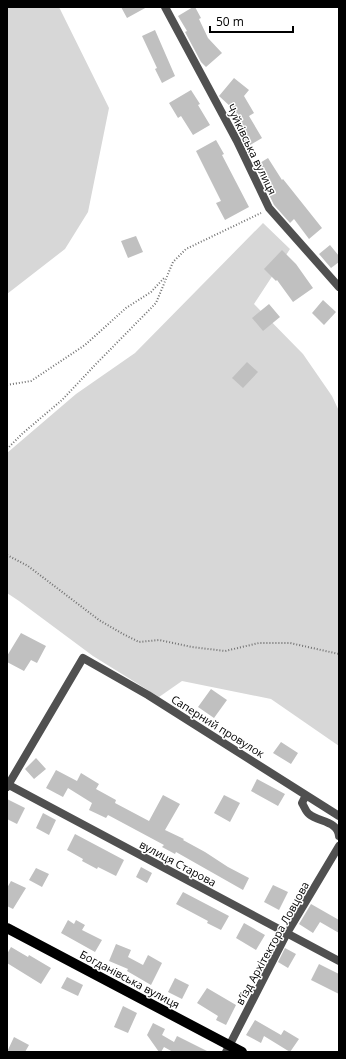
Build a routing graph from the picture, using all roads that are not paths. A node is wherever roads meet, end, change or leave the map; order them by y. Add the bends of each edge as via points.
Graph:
1 (165, 7) edge
2 (339, 287) edge
3 (7, 785) edge
4 (306, 795) junction
5 (339, 816) edge
6 (339, 836) edge
7 (339, 846) edge
8 (7, 928) edge
9 (287, 934) junction
10 (339, 961) edge
11 (228, 1048) edge
12 (242, 1052) edge

1 - 2 street, Чуйківська вулиця via 269,208
3 - 4 street, Саперний провулок via 83,658 148,695
3 - 9 street, вулиця Старова
4 - 5 street, Саперний провулок
4 - 6 street via 302,803 308,814 330,823
7 - 9 street, в’їзд Архітектора Ловцова
8 - 11 main road, Богданівська вулиця
9 - 10 street, вулиця Старова
9 - 11 street, в’їзд Архітектора Ловцова
11 - 12 main road, Богданівська вулиця

